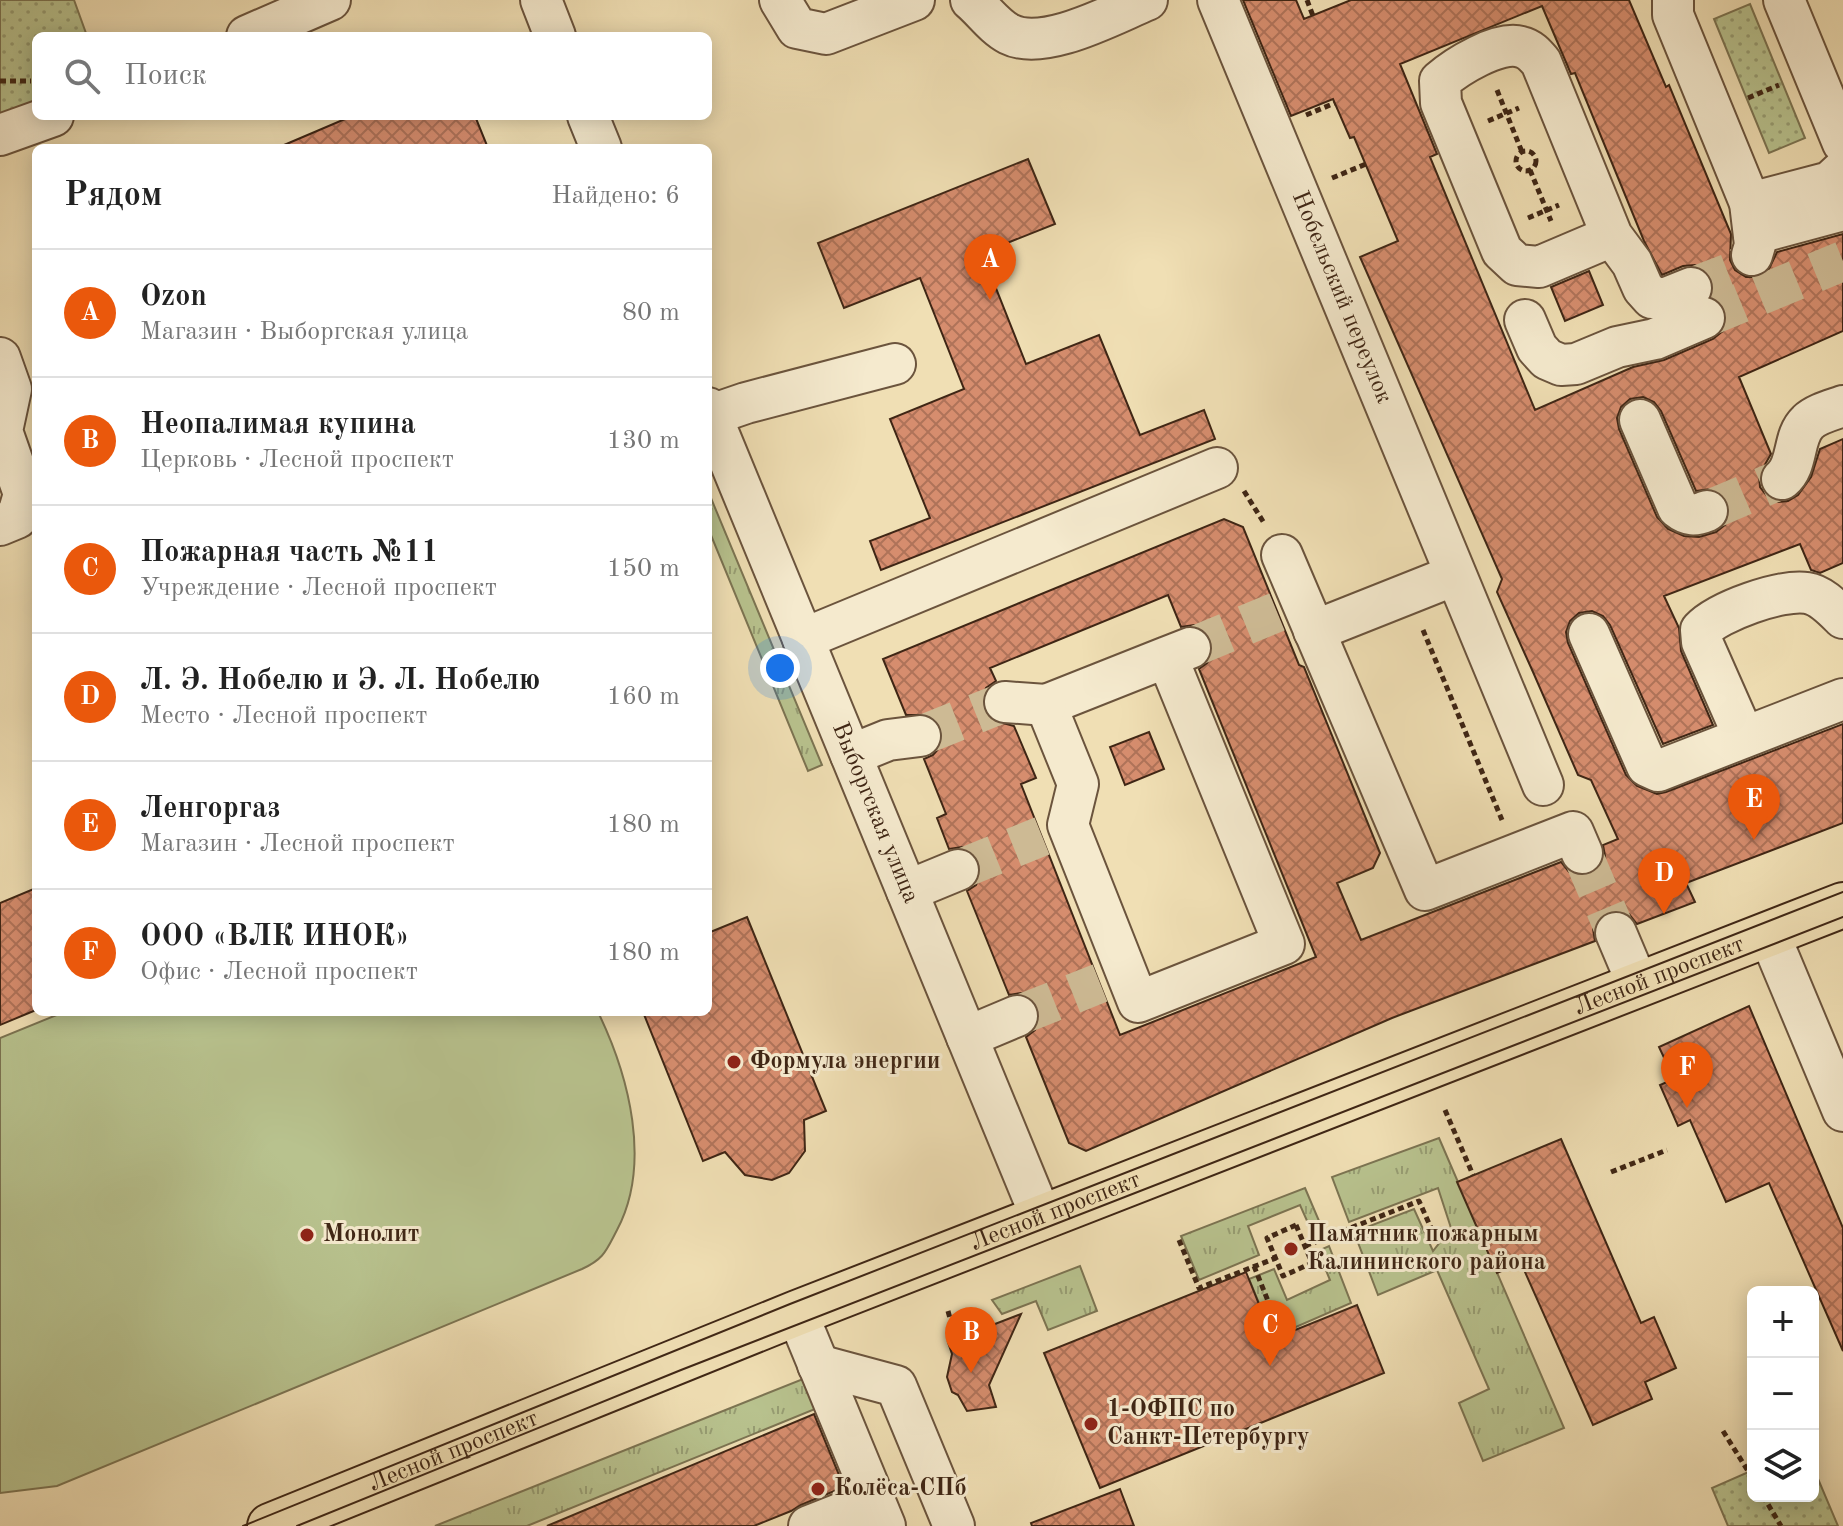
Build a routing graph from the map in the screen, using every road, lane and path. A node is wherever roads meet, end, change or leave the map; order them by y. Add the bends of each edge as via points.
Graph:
1 (330, 0) edge
2 (541, 0) edge
3 (780, 0) edge
4 (914, 0) edge
5 (971, 0) edge
6 (1147, 0) edge
7 (1218, 0) edge
8 (1307, 0) edge
9 (1673, 0) edge
10 (1784, 0) edge
11 (1313, 16) dead end
12 (1057, 17) edge
13 (256, 32) edge
14 (553, 32) edge
15 (1483, 56) junction
16 (1813, 71) junction
17 (0, 81) edge
18 (32, 81) edge
19 (1553, 93) junction
20 (1335, 103) dead end
21 (1713, 112) junction
22 (1507, 113) junction
23 (1299, 118) dead end
24 (42, 120) edge
25 (590, 120) edge
26 (0, 135) edge
27 (1454, 135) junction
28 (1843, 143) edge
29 (599, 144) edge
30 (1522, 152) junction
31 (1366, 164) dead end
32 (1530, 170) junction
33 (1843, 170) edge
34 (1327, 180) dead end
35 (1593, 190) junction
36 (1547, 210) junction
37 (1843, 210) edge
38 (1752, 231) junction
39 (1494, 232) junction
40 (1612, 236) junction
41 (1566, 256) junction
42 (1525, 320) dead end
43 (0, 358) edge
44 (895, 364) dead end
45 (1843, 406) edge
46 (712, 412) edge
47 (712, 417) edge
48 (1640, 420) dead end
49 (1217, 468) joint
50 (1782, 479) tunnel mouth
51 (1707, 511) tunnel mouth
52 (0, 525) edge
53 (1282, 555) joint
54 (1460, 584) junction
55 (1408, 594) junction
56 (1298, 615) junction
57 (1843, 618) edge
58 (1589, 634) dead end
59 (803, 639) junction
60 (1843, 699) edge
61 (1005, 702) tunnel mouth
62 (1046, 705) junction
63 (920, 736) tunnel mouth
64 (1744, 737) junction
65 (851, 755) junction
66 (1543, 785) dead end
67 (1582, 853) tunnel mouth
68 (1517, 854) junction
69 (958, 870) tunnel mouth
70 (907, 891) junction
71 (1843, 905) edge
72 (1616, 933) tunnel mouth
73 (1769, 934) junction
74 (1638, 985) junction
75 (1017, 1016) tunnel mouth
76 (967, 1037) junction
77 (1445, 1110) dead end
78 (1843, 1111) edge
79 (1667, 1150) dead end
80 (1611, 1172) dead end
81 (1473, 1175) dead end
82 (1042, 1219) junction
83 (1436, 1239) dead end
84 (1179, 1240) dead end
85 (1305, 1246) junction
86 (1276, 1258) junction
87 (1254, 1266) junction
88 (948, 1311) dead end
89 (797, 1313) junction
90 (954, 1333) dead end
91 (1282, 1336) dead end
92 (818, 1365) junction
93 (1723, 1431) dead end
94 (1747, 1469) edge
95 (1767, 1502) edge
96 (880, 1513) edge
97 (270, 1526) edge
98 (809, 1526) edge
99 (954, 1526) edge
100 (1781, 1526) edge

1 - 13 street
2 - 14 street
3 - 4 street via 797,28 826,34
5 - 12 street via 1010,34 1039,39
6 - 12 street
7 - 54 street, Нобельский переулок
8 - 11 path
9 - 21 street via 1673,15
10 - 16 street
15 - 19 street via 1505,46 1533,52
15 - 22 path
15 - 27 street via 1456,67 1440,81 1441,103
16 - 21 path
16 - 28 street
17 - 18 path
19 - 22 path
19 - 35 street
20 - 23 path
21 - 38 street
22 - 27 path
22 - 30 path
24 - 26 street
25 - 29 street
27 - 39 street
30 - 32 path via 1517,165
30 - 32 path via 1535,157
31 - 34 path
32 - 36 path
33 - 38 street
35 - 36 path
35 - 40 street
36 - 39 path
36 - 41 path
37 - 38 street
39 - 41 street via 1502,251 1517,265 1539,267
40 - 41 street
40 - 42 street via 1652,298 1698,303 1655,339 1576,364 1547,359
43 - 52 street via 11,389 2,431 24,494 17,518
44 - 46 street
45 - 50 street via 1809,420 1790,473
47 - 59 street, Выборгская улица
48 - 51 street via 1678,508 1686,514
49 - 53 path via 1248,493
49 - 59 street
53 - 56 street
54 - 55 street
54 - 66 street, Нобельский переулок
55 - 56 street
55 - 68 path
56 - 68 street via 1425,890
57 - 64 street via 1809,593 1780,593 1711,619 1701,630
58 - 64 street via 1647,766 1658,771
59 - 65 street, Выборгская улица
60 - 64 street
61 - 62 street
62 - 62 street via 1078,784 1055,830 1113,977 1138,1002 1284,944 1178,652
63 - 65 street via 888,740
65 - 70 street, Выборгская улица
67 - 68 street via 1573,832
69 - 70 street
70 - 76 street, Выборгская улица
71 - 73 main road, Лесной проспект
72 - 74 street
73 - 74 main road, Лесной проспект
73 - 78 street
74 - 82 main road, Лесной проспект
75 - 76 street
76 - 82 street, Выборгская улица
77 - 81 path
79 - 80 path
82 - 89 main road, Лесной проспект
83 - 85 path via 1419,1201
84 - 87 path via 1199,1288
85 - 86 path via 1312,1263 1283,1276
85 - 86 path via 1296,1225 1267,1238
86 - 87 path
87 - 91 path
88 - 90 path
89 - 92 street
89 - 97 main road, Лесной проспект
92 - 96 street
92 - 99 street via 896,1386
93 - 94 path
95 - 100 path
96 - 98 street

